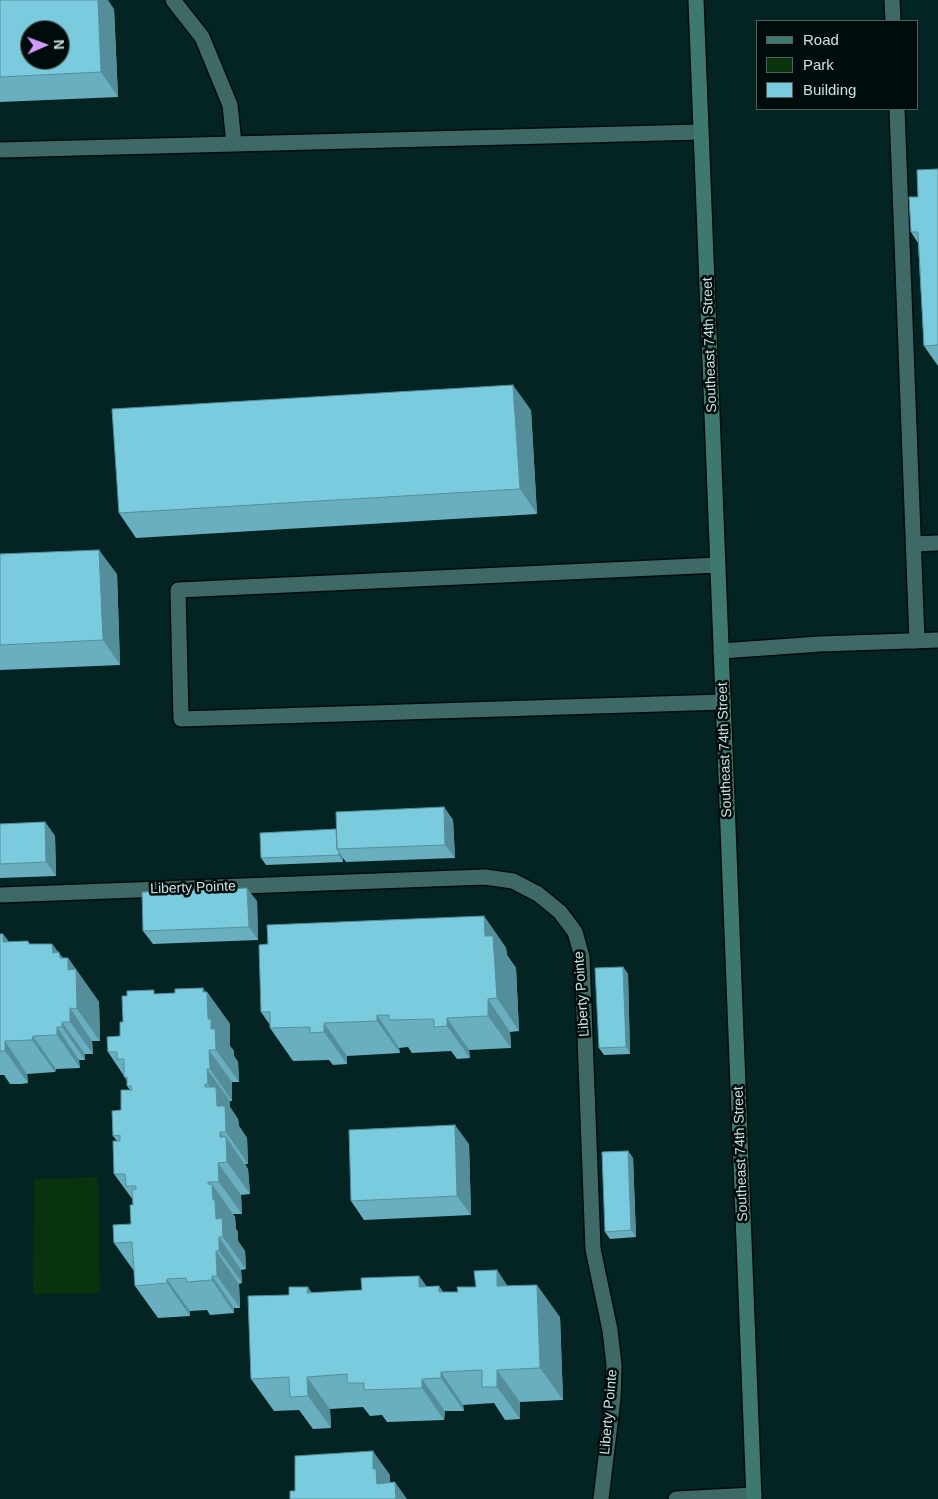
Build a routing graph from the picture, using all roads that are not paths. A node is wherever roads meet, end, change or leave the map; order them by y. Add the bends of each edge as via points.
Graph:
1 (173, 0) edge
2 (696, 0) edge
3 (892, 0) edge
4 (893, 20) edge
5 (896, 110) edge
6 (701, 132) junction
7 (234, 144) junction
8 (0, 150) edge
9 (938, 543) edge
10 (914, 544) junction
11 (718, 565) junction
12 (938, 640) edge
13 (917, 641) junction
14 (721, 651) junction
15 (723, 702) junction
16 (0, 894) edge
17 (754, 1497) edge
18 (601, 1499) edge
19 (676, 1499) edge

1 - 7 street via 202,37 230,105
2 - 6 main road, Southeast 74th Street
3 - 4 street
5 - 10 street
6 - 7 street
6 - 11 main road, Southeast 74th Street
7 - 8 street
9 - 10 street
10 - 13 street
11 - 14 main road, Southeast 74th Street
11 - 15 street via 178,590 181,720
12 - 13 street
13 - 14 street
14 - 15 main road, Southeast 74th Street
15 - 17 main road, Southeast 74th Street
16 - 18 street, Liberty Pointe via 485,877 513,881 538,894 560,912 575,932 582,957 592,1249 610,1330 614,1366
17 - 19 street

